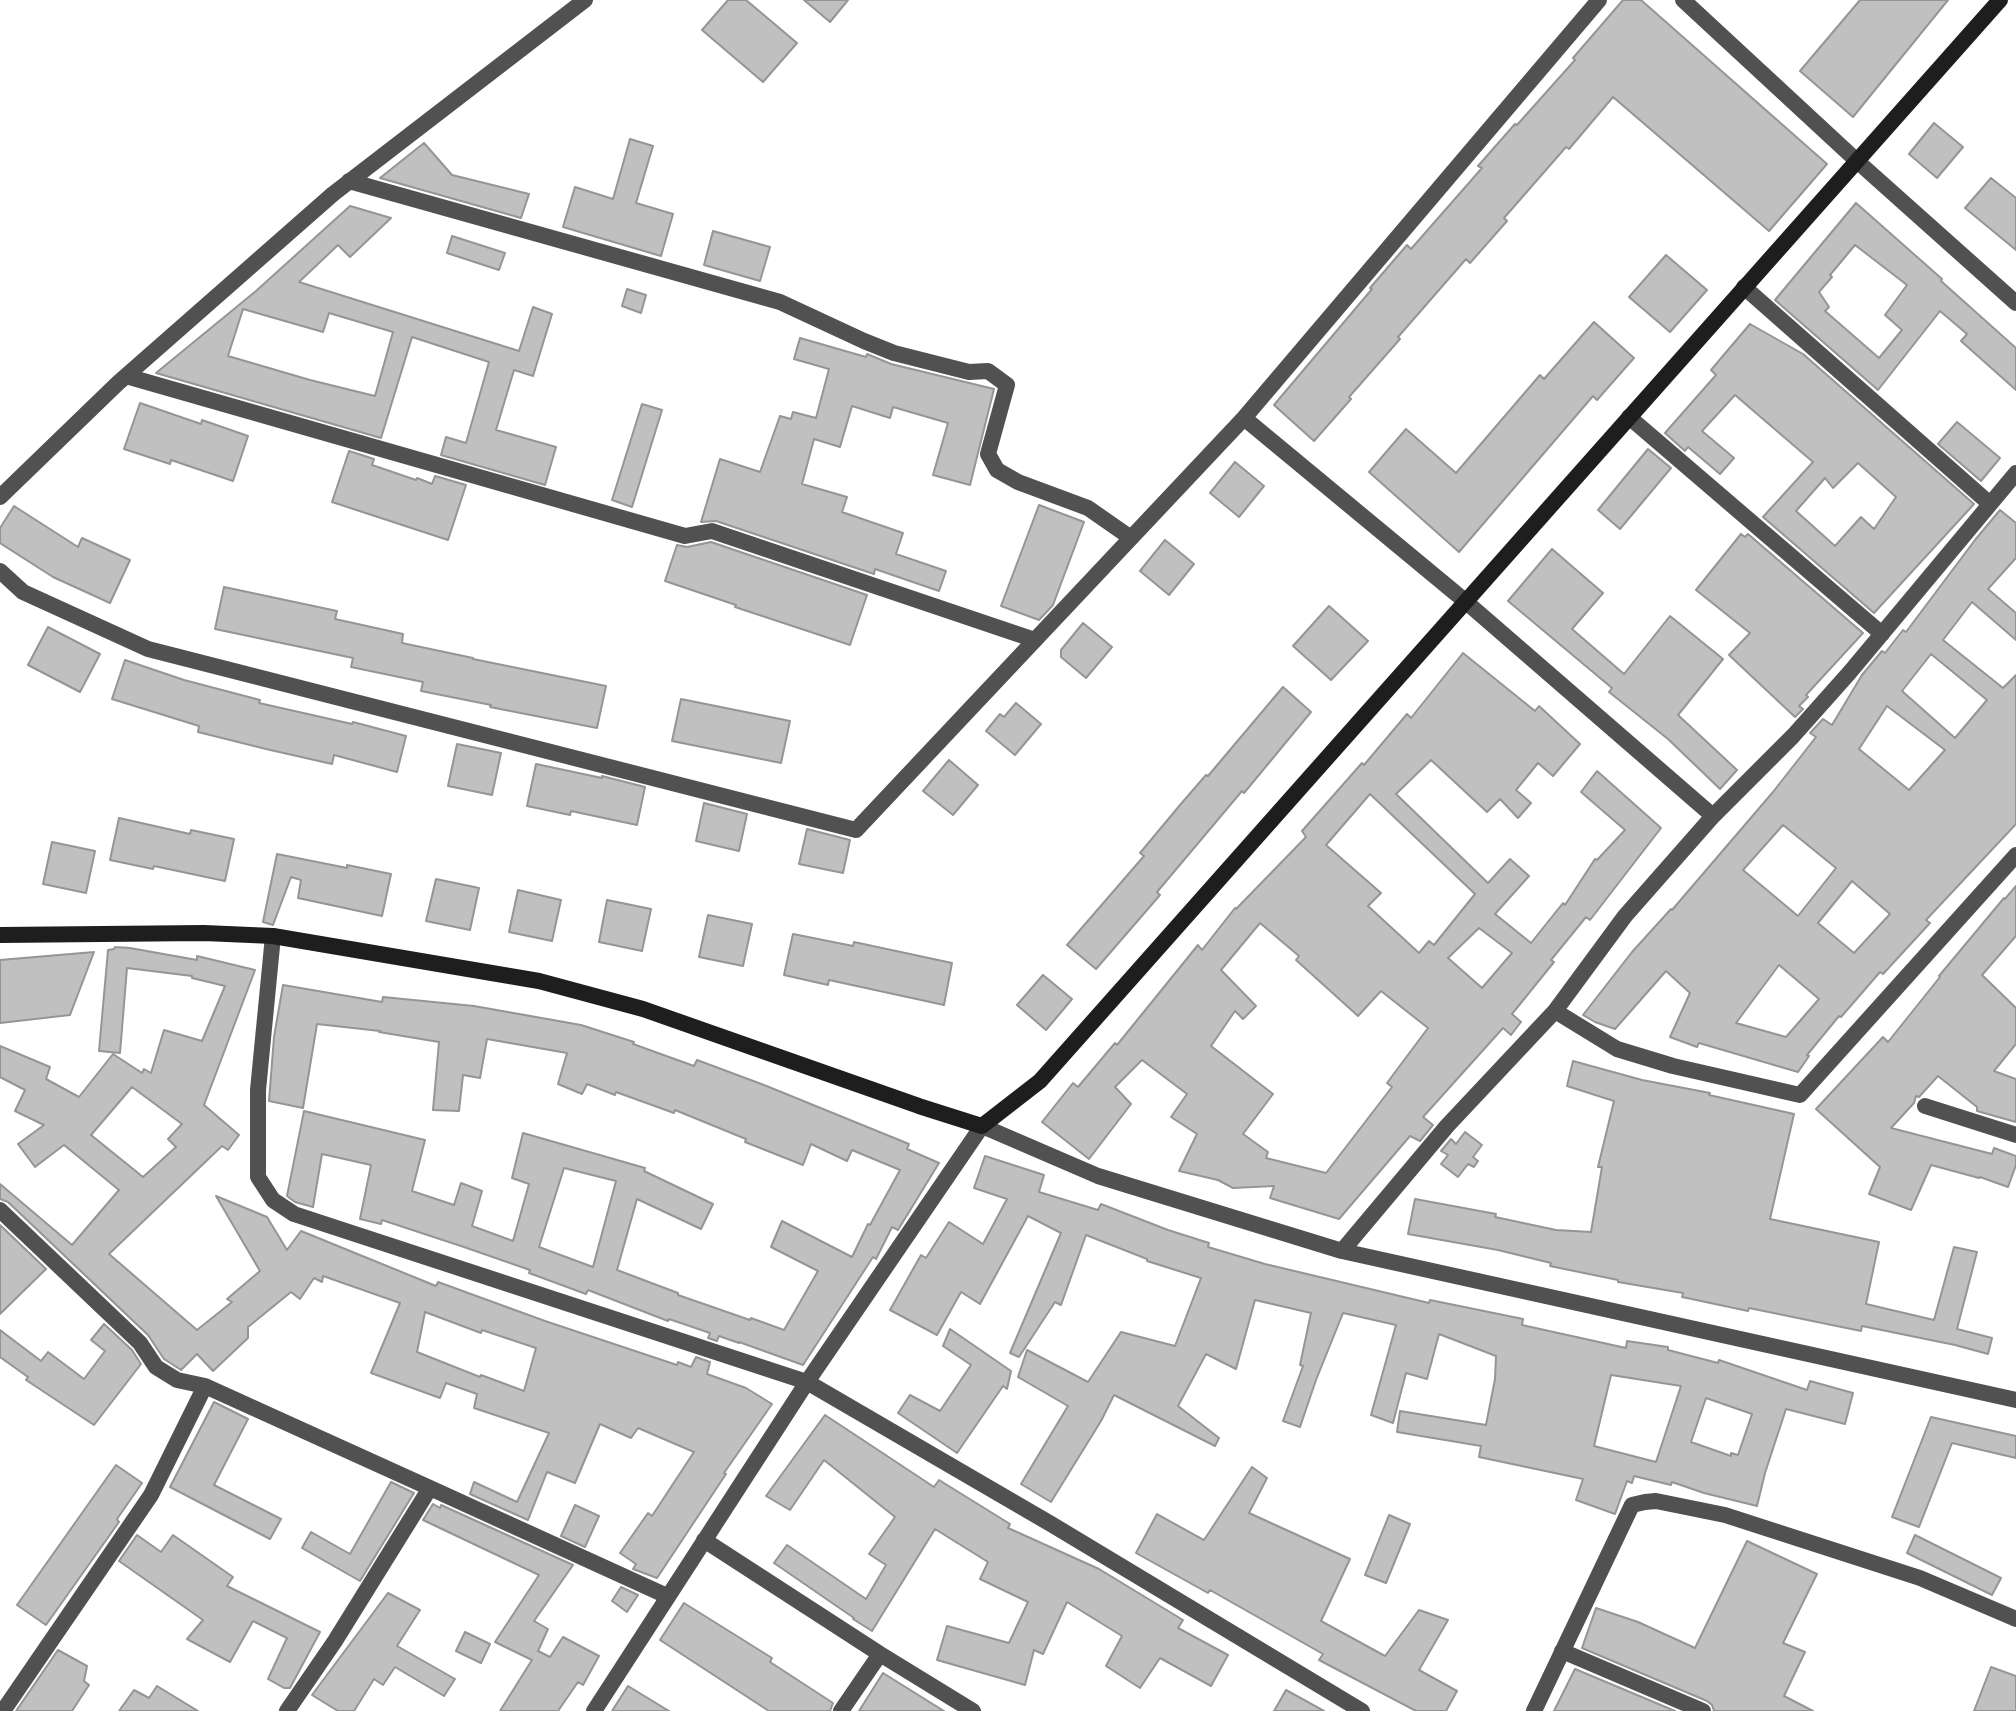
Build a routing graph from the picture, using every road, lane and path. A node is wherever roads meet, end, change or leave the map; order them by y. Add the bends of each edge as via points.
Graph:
1 (585, 0) edge
2 (1599, 0) edge
3 (1683, 0) edge
4 (2000, 0) edge
5 (1857, 161) junction
6 (349, 181) junction
7 (1744, 287) junction
8 (2016, 303) edge
9 (126, 376) junction
10 (1629, 417) junction
11 (1244, 418) junction
12 (2016, 473) edge
13 (0, 497) edge
14 (1990, 504) junction
15 (1131, 538) junction
16 (0, 571) edge
17 (1465, 601) junction
18 (1882, 634) junction
19 (1035, 640) junction
20 (1713, 816) junction
21 (2016, 855) edge
22 (0, 935) edge
23 (273, 936) junction
24 (1555, 1011) junction
25 (1925, 1106) dead end
26 (982, 1126) junction
27 (2016, 1135) edge
28 (0, 1210) edge
29 (1342, 1251) junction
30 (807, 1382) junction
31 (205, 1386) junction
32 (2016, 1400) edge
33 (430, 1488) junction
34 (704, 1540) junction
35 (667, 1596) junction
36 (2016, 1619) edge
37 (1562, 1651) junction
38 (880, 1654) junction
39 (3, 1711) edge
40 (287, 1711) edge
41 (594, 1711) edge
42 (841, 1711) edge
43 (973, 1711) edge
44 (1362, 1711) edge
45 (1534, 1711) edge
46 (1703, 1711) edge

1 - 6 street
2 - 11 street
3 - 5 street
4 - 5 main road
5 - 7 main road
5 - 8 street
6 - 9 street
6 - 15 street via 780,302 894,353 969,372 988,371 1007,385 988,454 997,470 1088,508
7 - 10 main road
7 - 14 street
9 - 13 street
9 - 19 street via 685,536 712,531
10 - 17 main road
10 - 18 street
11 - 15 street
11 - 17 street
12 - 14 street
14 - 18 street
15 - 19 street
16 - 19 street via 23,592 148,649 856,830
17 - 20 street
17 - 26 main road via 1040,1081
18 - 20 street via 1793,736
20 - 24 street via 1625,916
21 - 24 street via 1800,1095 1617,1049
22 - 23 main road
23 - 26 main road via 539,981 643,1009
23 - 30 street via 258,1090 258,1177 273,1200 294,1214
24 - 29 street via 1447,1126
25 - 27 street
26 - 29 street via 1098,1176
26 - 30 street
28 - 31 street via 140,1343 156,1367 177,1380
29 - 32 street
30 - 34 street
30 - 44 street
31 - 33 street
31 - 39 street via 151,1495
33 - 35 street
33 - 40 street
34 - 35 street
34 - 38 street
35 - 41 street
36 - 37 street via 1920,1578 1725,1515 1656,1501 1632,1505
37 - 45 street
37 - 46 street
38 - 42 street
38 - 43 street

